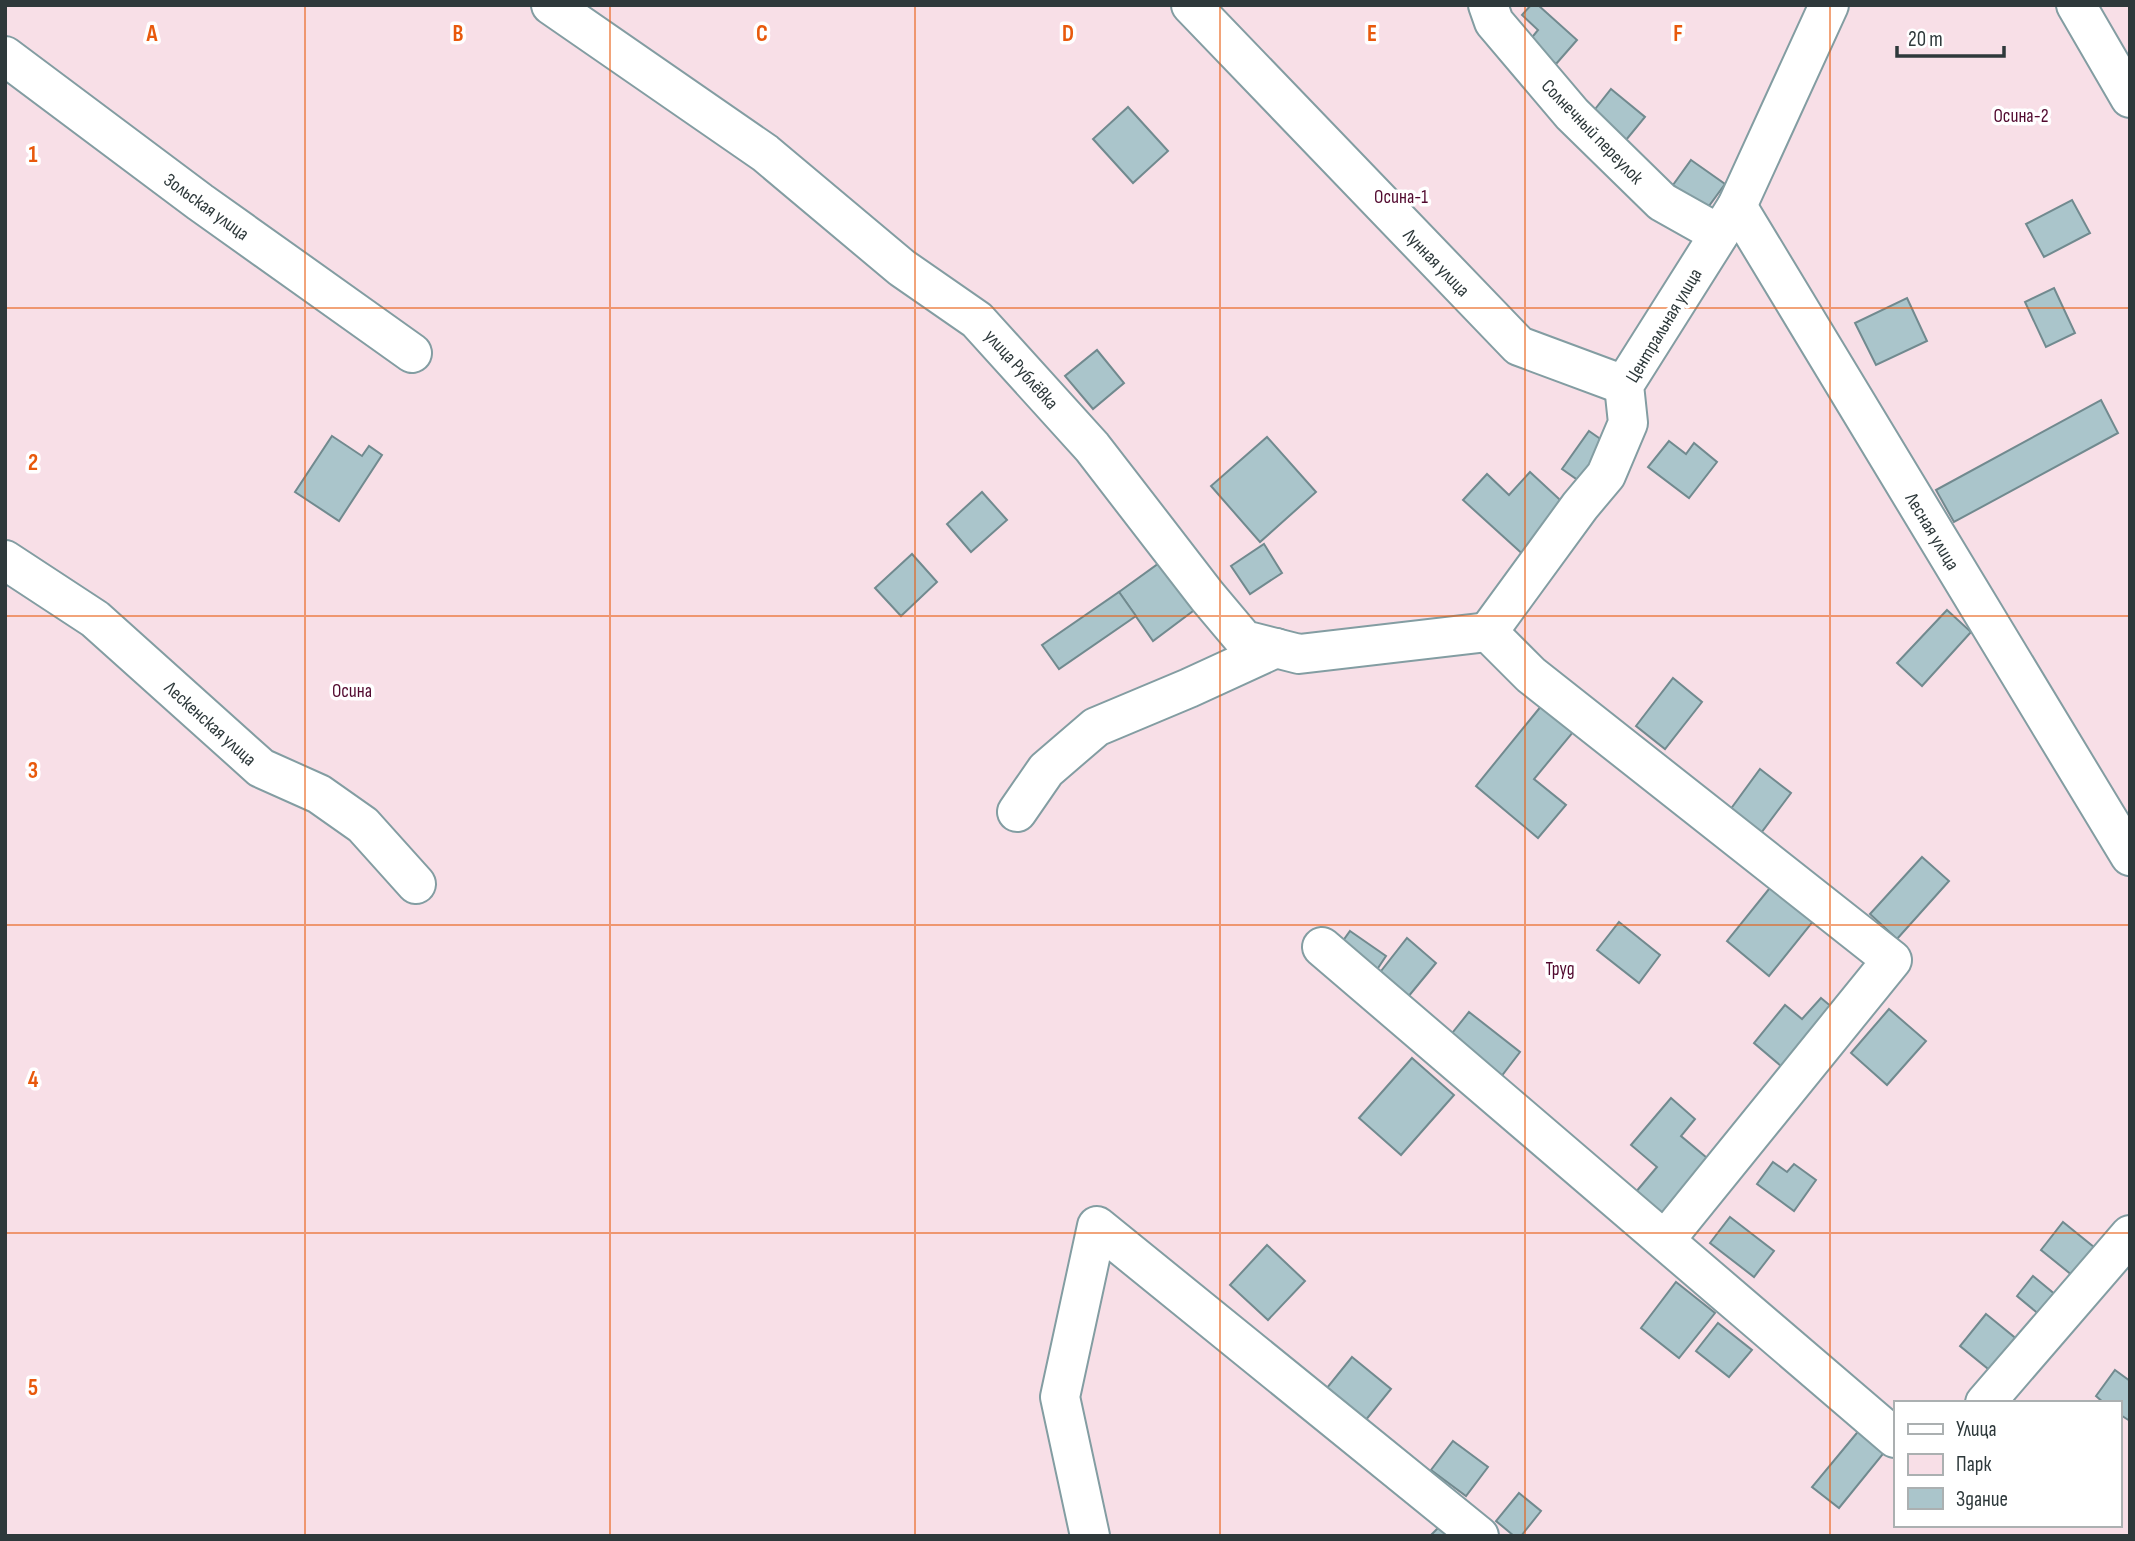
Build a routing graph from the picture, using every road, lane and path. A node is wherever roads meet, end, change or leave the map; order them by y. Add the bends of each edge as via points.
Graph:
1 (551, 5) edge
2 (1191, 5) edge
3 (1488, 5) edge
4 (1829, 5) edge
5 (2076, 5) edge
6 (5, 56) edge
7 (2130, 98) edge
8 (1728, 220) junction
9 (412, 353) dead end
10 (1625, 384) junction
11 (5, 559) edge
12 (1488, 632) junction
13 (1276, 648) junction
14 (1017, 812) dead end
15 (2130, 856) edge
16 (416, 884) dead end
17 (1322, 947) dead end
18 (2130, 1235) edge
19 (1665, 1240) junction
20 (1986, 1401) edge
21 (1894, 1437) edge
22 (1090, 1536) edge
23 (1479, 1536) edge

1 - 13 street, улица Рублёвка via 765,153 902,268 977,320 1092,447 1244,640
2 - 10 street, Лунная улица via 1518,346
3 - 8 street, Солнечный переулок via 1494,22 1572,114 1662,202
4 - 8 street, Центральная улица
5 - 7 street
6 - 9 street, Зольская улица
8 - 10 street, Центральная улица
8 - 15 street, Лесная улица
10 - 12 street, Центральная улица via 1628,423 1606,475
11 - 16 street, Лескенская улица via 95,620 261,768 319,794 363,825
12 - 13 street, улица Рублёвка via 1299,654
12 - 19 street via 1531,675 1892,960
13 - 14 street via 1096,727 1046,770
17 - 19 street
18 - 20 street
19 - 21 street
22 - 23 street via 1060,1398 1097,1226

